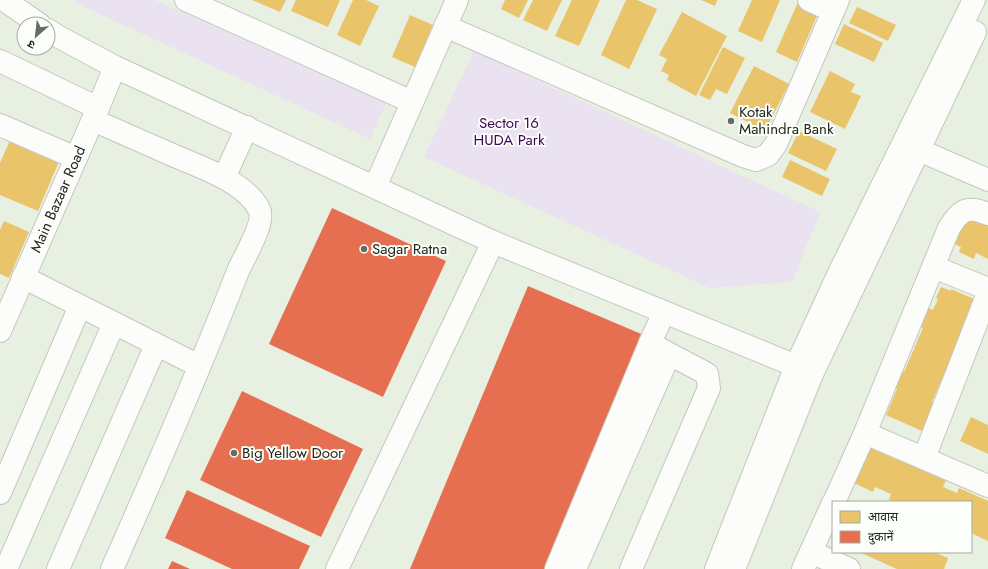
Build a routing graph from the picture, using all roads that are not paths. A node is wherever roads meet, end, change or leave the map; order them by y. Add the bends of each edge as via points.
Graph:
1 (4, 0) edge
2 (186, 0) edge
3 (457, 0) edge
4 (809, 0) edge
5 (974, 0) edge
6 (835, 5) edge
7 (988, 5) edge
8 (27, 16) edge
9 (445, 26) junction
10 (56, 35) edge
11 (0, 61) edge
12 (115, 67) junction
13 (412, 102) junction
14 (96, 114) junction
15 (0, 125) edge
16 (247, 127) junction
17 (911, 147) junction
18 (76, 158) junction
19 (224, 178) junction
20 (988, 180) edge
21 (375, 187) junction
22 (988, 214) edge
23 (493, 242) junction
24 (934, 267) junction
25 (23, 277) junction
26 (988, 289) edge
27 (988, 292) edge
28 (6, 302) edge
29 (80, 306) junction
30 (664, 312) junction
31 (114, 324) junction
32 (0, 331) edge
33 (650, 343) junction
34 (156, 345) junction
35 (669, 355) junction
36 (199, 366) junction
37 (804, 370) junction
38 (865, 433) junction
39 (924, 458) junction
40 (988, 486) edge
41 (0, 493) edge
42 (834, 501) edge
43 (832, 505) edge
44 (807, 561) edge
45 (6, 569) edge
46 (58, 569) edge
47 (112, 569) edge
48 (337, 569) edge
49 (556, 569) edge
50 (575, 569) edge
51 (631, 569) edge
52 (716, 569) edge
53 (734, 569) edge
54 (849, 569) edge

1 - 8 street
2 - 13 street
3 - 9 street
4 - 6 street
5 - 17 street
6 - 9 street via 776,144 768,155 756,160
7 - 17 street
9 - 13 street
10 - 12 street
11 - 14 street
12 - 14 street, Main Bazaar Road
12 - 16 street
13 - 21 street
14 - 18 street, Main Bazaar Road
14 - 19 street
15 - 18 street
16 - 19 street
16 - 21 street
17 - 20 street
17 - 37 street via 840,273
18 - 25 street, Main Bazaar Road
19 - 36 street via 246,193 254,202 260,211 260,222
21 - 23 street
22 - 24 street via 978,210 966,210 956,217
23 - 30 street
23 - 48 street
24 - 26 street
24 - 38 street
25 - 28 street, Main Bazaar Road
25 - 29 street
27 - 39 street
28 - 32 street, Main Bazaar Road
29 - 31 street
29 - 41 street
30 - 33 street
30 - 37 street
31 - 34 street
31 - 45 street
33 - 35 street
33 - 49 street
34 - 36 street
34 - 46 street
35 - 50 street
35 - 51 street via 707,374 709,388
36 - 47 street
37 - 52 street
37 - 53 street
38 - 39 street
38 - 42 street
39 - 40 street
43 - 44 street
44 - 54 street

